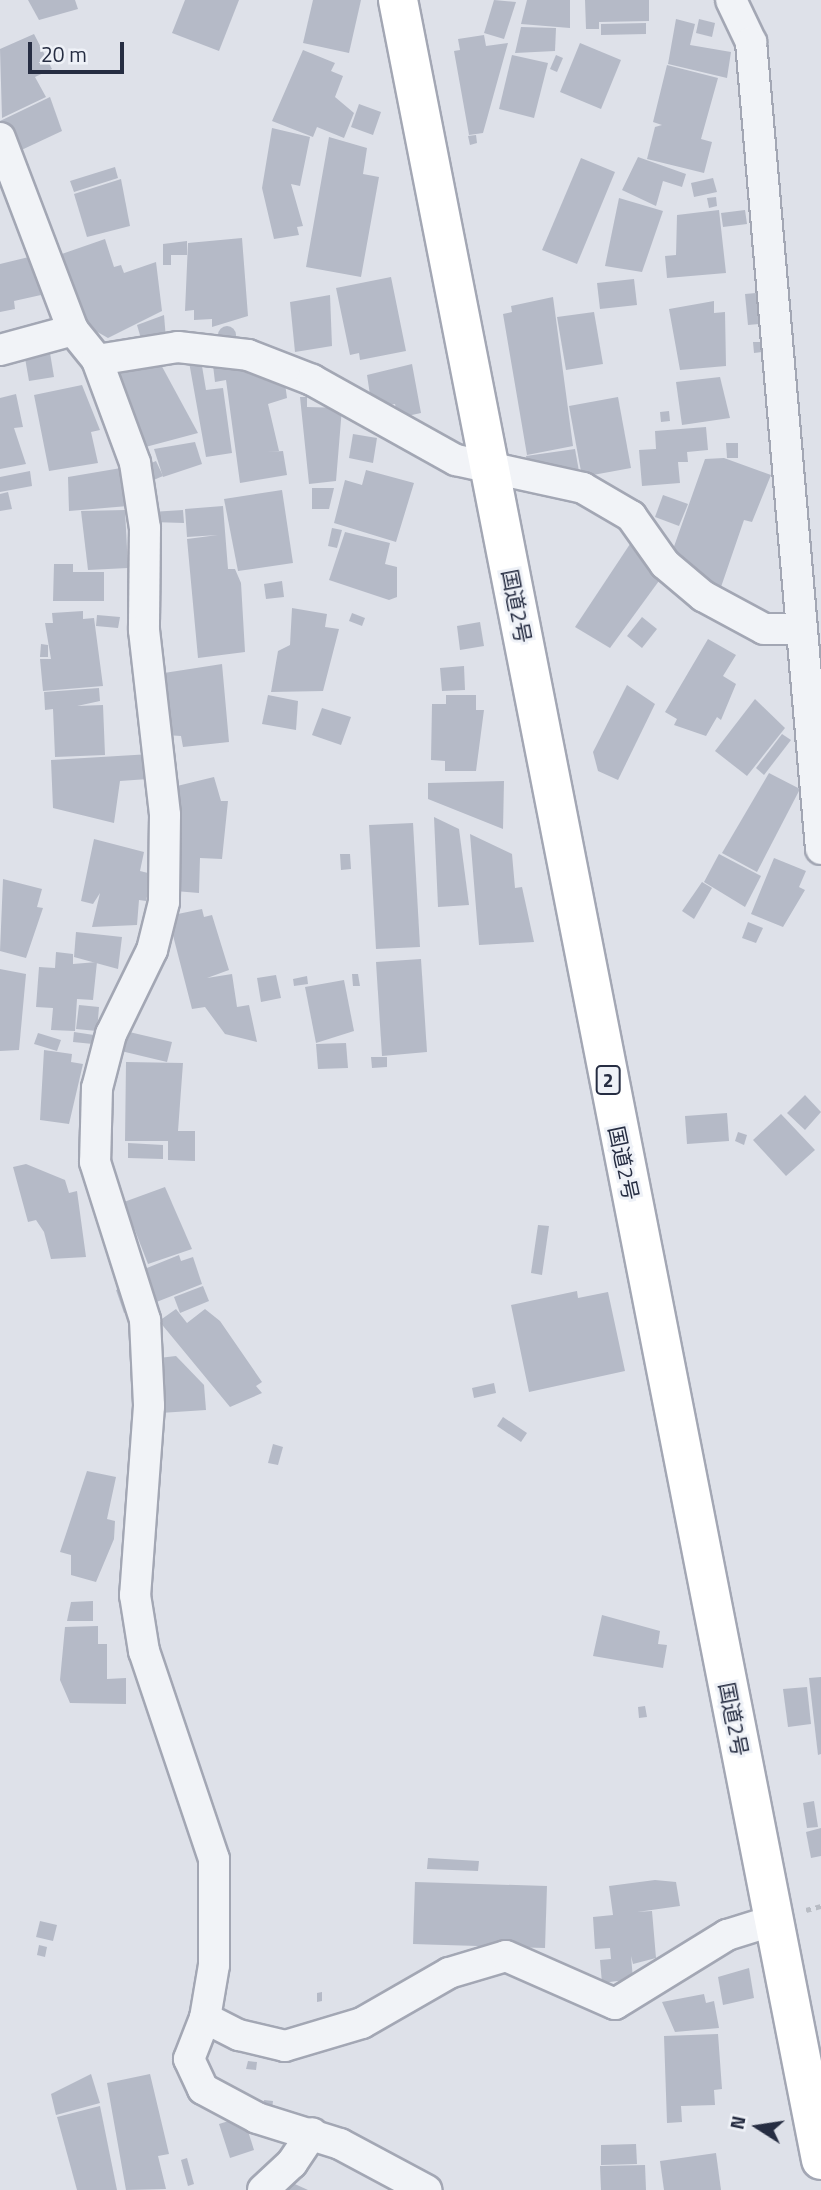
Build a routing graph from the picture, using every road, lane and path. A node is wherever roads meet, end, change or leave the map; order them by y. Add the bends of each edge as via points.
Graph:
1 (398, 0) edge
2 (731, 0) edge
3 (0, 138) edge
4 (73, 330) junction
5 (0, 350) edge
6 (97, 360) junction
7 (492, 472) junction
8 (802, 629) junction
9 (821, 849) edge
10 (772, 1921) junction
11 (205, 2018) junction
12 (312, 2133) junction
13 (821, 2160) edge
14 (263, 2190) edge
15 (426, 2190) edge

1 - 7 highway, 国道2号 / 2
2 - 8 street via 751,42
3 - 4 street
4 - 5 street
4 - 6 street
6 - 7 street via 178,347 248,355 312,380 456,460
6 - 11 street via 135,463 143,514 144,630 165,815 164,902 152,950 111,1034 97,1088 95,1162 145,1320 149,1406 135,1595 144,1651 214,1859 214,1965
7 - 8 street via 583,488 631,516 665,564 703,596 764,629
7 - 10 highway, 国道2号 / 2
8 - 9 street
10 - 11 street via 727,1935 615,2004 506,1956 449,1973 362,2023 285,2046 239,2035
10 - 13 highway, 国道2号 / 2
11 - 12 street via 189,2059 203,2088 257,2118
12 - 14 street via 292,2163
12 - 15 street

